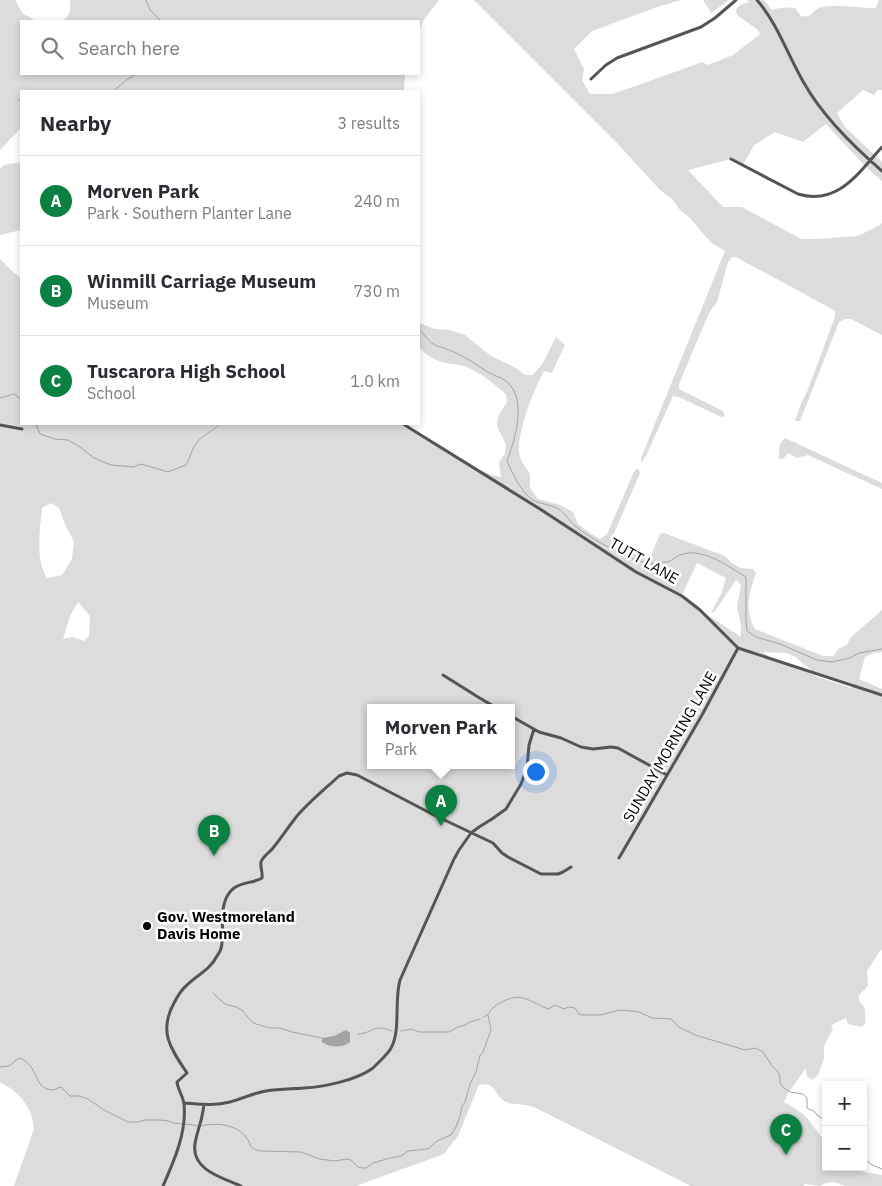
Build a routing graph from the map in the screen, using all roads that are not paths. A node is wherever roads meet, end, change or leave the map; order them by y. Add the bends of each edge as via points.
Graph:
1 (736, 0) edge
2 (756, 0) edge
3 (592, 79) dead end
4 (882, 147) edge
5 (731, 160) dead end
6 (870, 160) junction
7 (882, 171) edge
8 (0, 425) edge
9 (405, 425) edge
10 (22, 429) dead end
11 (738, 648) junction
12 (443, 675) dead end
13 (882, 695) edge
14 (490, 704) edge
15 (515, 718) edge
16 (534, 729) junction
17 (667, 775) junction
18 (471, 833) junction
19 (619, 858) dead end
20 (570, 867) dead end
21 (184, 1103) junction
22 (204, 1105) junction
23 (163, 1186) edge
24 (241, 1186) edge

1 - 3 street via 701,27 617,58
2 - 6 street via 778,30 812,97
4 - 6 street
5 - 6 street via 798,194 815,197 843,188
6 - 7 street
8 - 10 street
9 - 11 street, TUTT LANE via 636,572 682,596
11 - 13 street, TUTT LANE
11 - 17 street, SUNDAY MORNING LANE
12 - 14 street
15 - 16 street
16 - 17 street via 588,749 618,748
16 - 18 street via 525,775 511,802 500,814
17 - 19 street, SUNDAY MORNING LANE
18 - 20 street via 541,874 558,874
18 - 21 street via 357,775 347,773 339,776 297,816 265,856 261,865 262,878 235,887 230,892 223,909 222,944 216,959 186,985 171,1009 166,1026 173,1052 187,1073 178,1082
18 - 22 street via 454,859 400,980 394,1038 382,1060 361,1075 328,1085 268,1091 231,1102
21 - 22 street
21 - 23 street via 184,1124 177,1152
22 - 24 street via 195,1143 198,1160 208,1171

